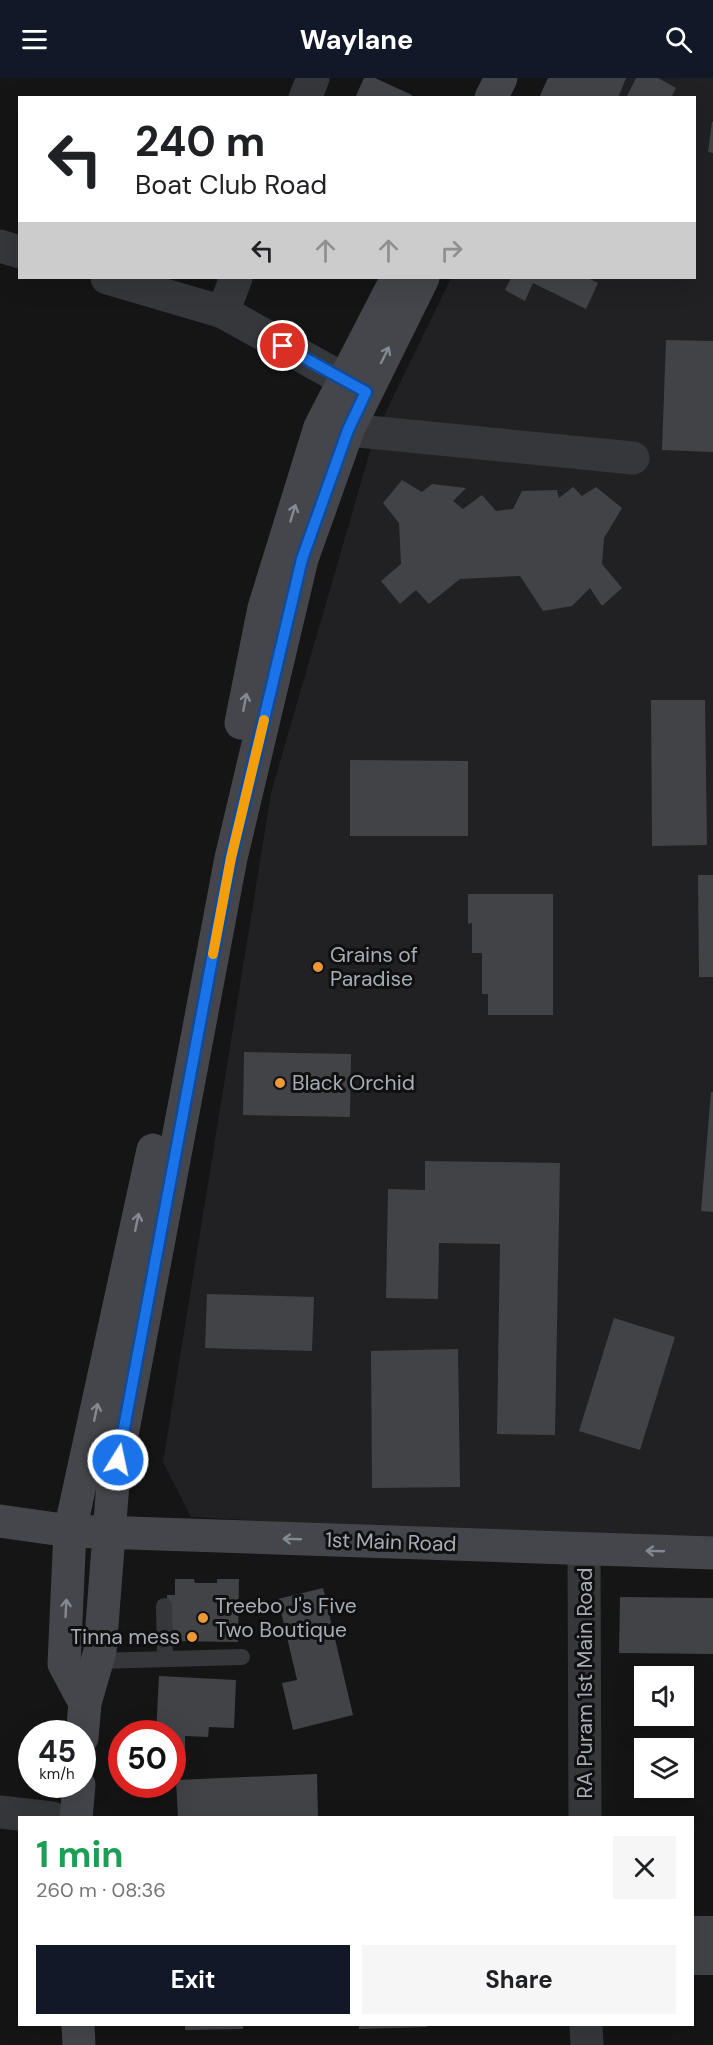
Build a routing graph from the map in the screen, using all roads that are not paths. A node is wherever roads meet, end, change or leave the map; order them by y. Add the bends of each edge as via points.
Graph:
1 (313, 78) edge
2 (501, 78) edge
3 (521, 78) edge
4 (306, 96) edge
5 (492, 96) edge
6 (512, 96) edge
7 (0, 246) edge
8 (18, 251) edge
9 (110, 279) edge
10 (236, 279) edge
11 (397, 279) edge
12 (422, 279) edge
13 (223, 312) junction
14 (355, 387) junction
15 (348, 430) junction
16 (633, 458) dead end
17 (0, 1521) edge
18 (70, 1531) junction
19 (109, 1533) junction
20 (584, 1549) junction
21 (713, 1553) edge
22 (164, 1606) dead end
23 (242, 1657) dead end
24 (165, 1658) junction
25 (97, 1661) junction
26 (85, 1703) junction
27 (84, 1720) edge
28 (78, 1798) edge
29 (0, 1812) edge
30 (35, 1816) edge
31 (76, 1816) edge
32 (585, 1816) edge
33 (78, 2026) edge
34 (586, 2026) edge
35 (79, 2045) edge
36 (586, 2045) edge

1 - 4 street
2 - 5 main road
3 - 6 main road
7 - 8 street
9 - 13 street
10 - 13 street
11 - 14 main road
14 -> 12 main road
13 - 14 street
14 - 15 main road
18 -> 14 main road via 200,936 264,608 320,427
15 - 16 street
15 - 19 main road via 302,559 231,858 113,1483
17 - 18 main road, 1st Main Road
18 - 19 main road, 1st Main Road
26 -> 18 main road via 64,1664
20 -> 19 main road, 1st Main Road
19 - 25 main road
21 -> 20 main road, 1st Main Road
20 - 32 street, RA Puram 1st Main Road
22 - 24 lane
23 - 24 lane
24 - 25 lane
25 - 26 main road
26 - 27 main road
28 - 31 main road
29 - 30 street
33 - 35 main road
34 - 36 street

